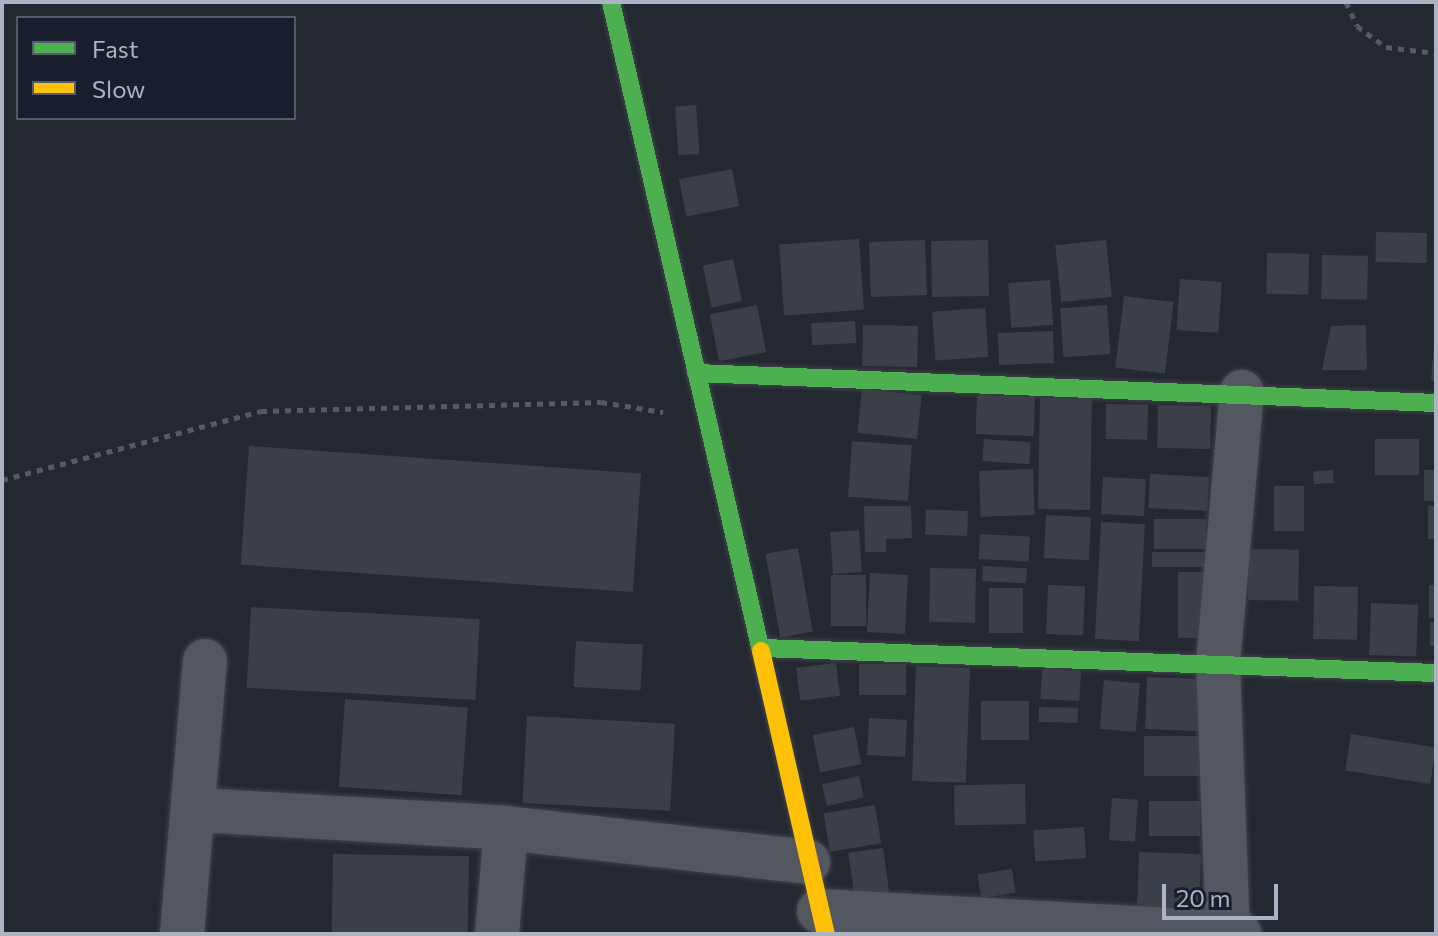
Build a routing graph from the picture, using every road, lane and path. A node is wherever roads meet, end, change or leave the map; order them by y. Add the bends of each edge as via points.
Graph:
1 (611, 2) edge
2 (1346, 2) edge
3 (1436, 53) edge
4 (696, 373) junction
5 (1242, 392) junction
6 (1436, 403) edge
7 (707, 419) junction
8 (2, 480) edge
9 (763, 648) junction
10 (205, 661) dead end
11 (1218, 664) junction
12 (1436, 673) edge
13 (198, 810) junction
14 (506, 828) junction
15 (808, 862) junction
16 (822, 922) edge
17 (182, 934) edge
18 (497, 934) edge
19 (1228, 934) edge
20 (1239, 934) edge

1 - 4 street
2 - 3 path via 1357,26 1386,47
4 - 5 street
4 - 7 street
5 - 6 street
5 - 11 street
7 - 8 path via 601,402 261,411
7 - 9 street
9 - 11 street
9 - 15 street
10 - 13 street
11 - 12 street
11 - 19 street
13 - 14 street
13 - 17 street
14 - 15 street
14 - 18 street
15 - 16 street
16 - 19 street
19 - 20 street

